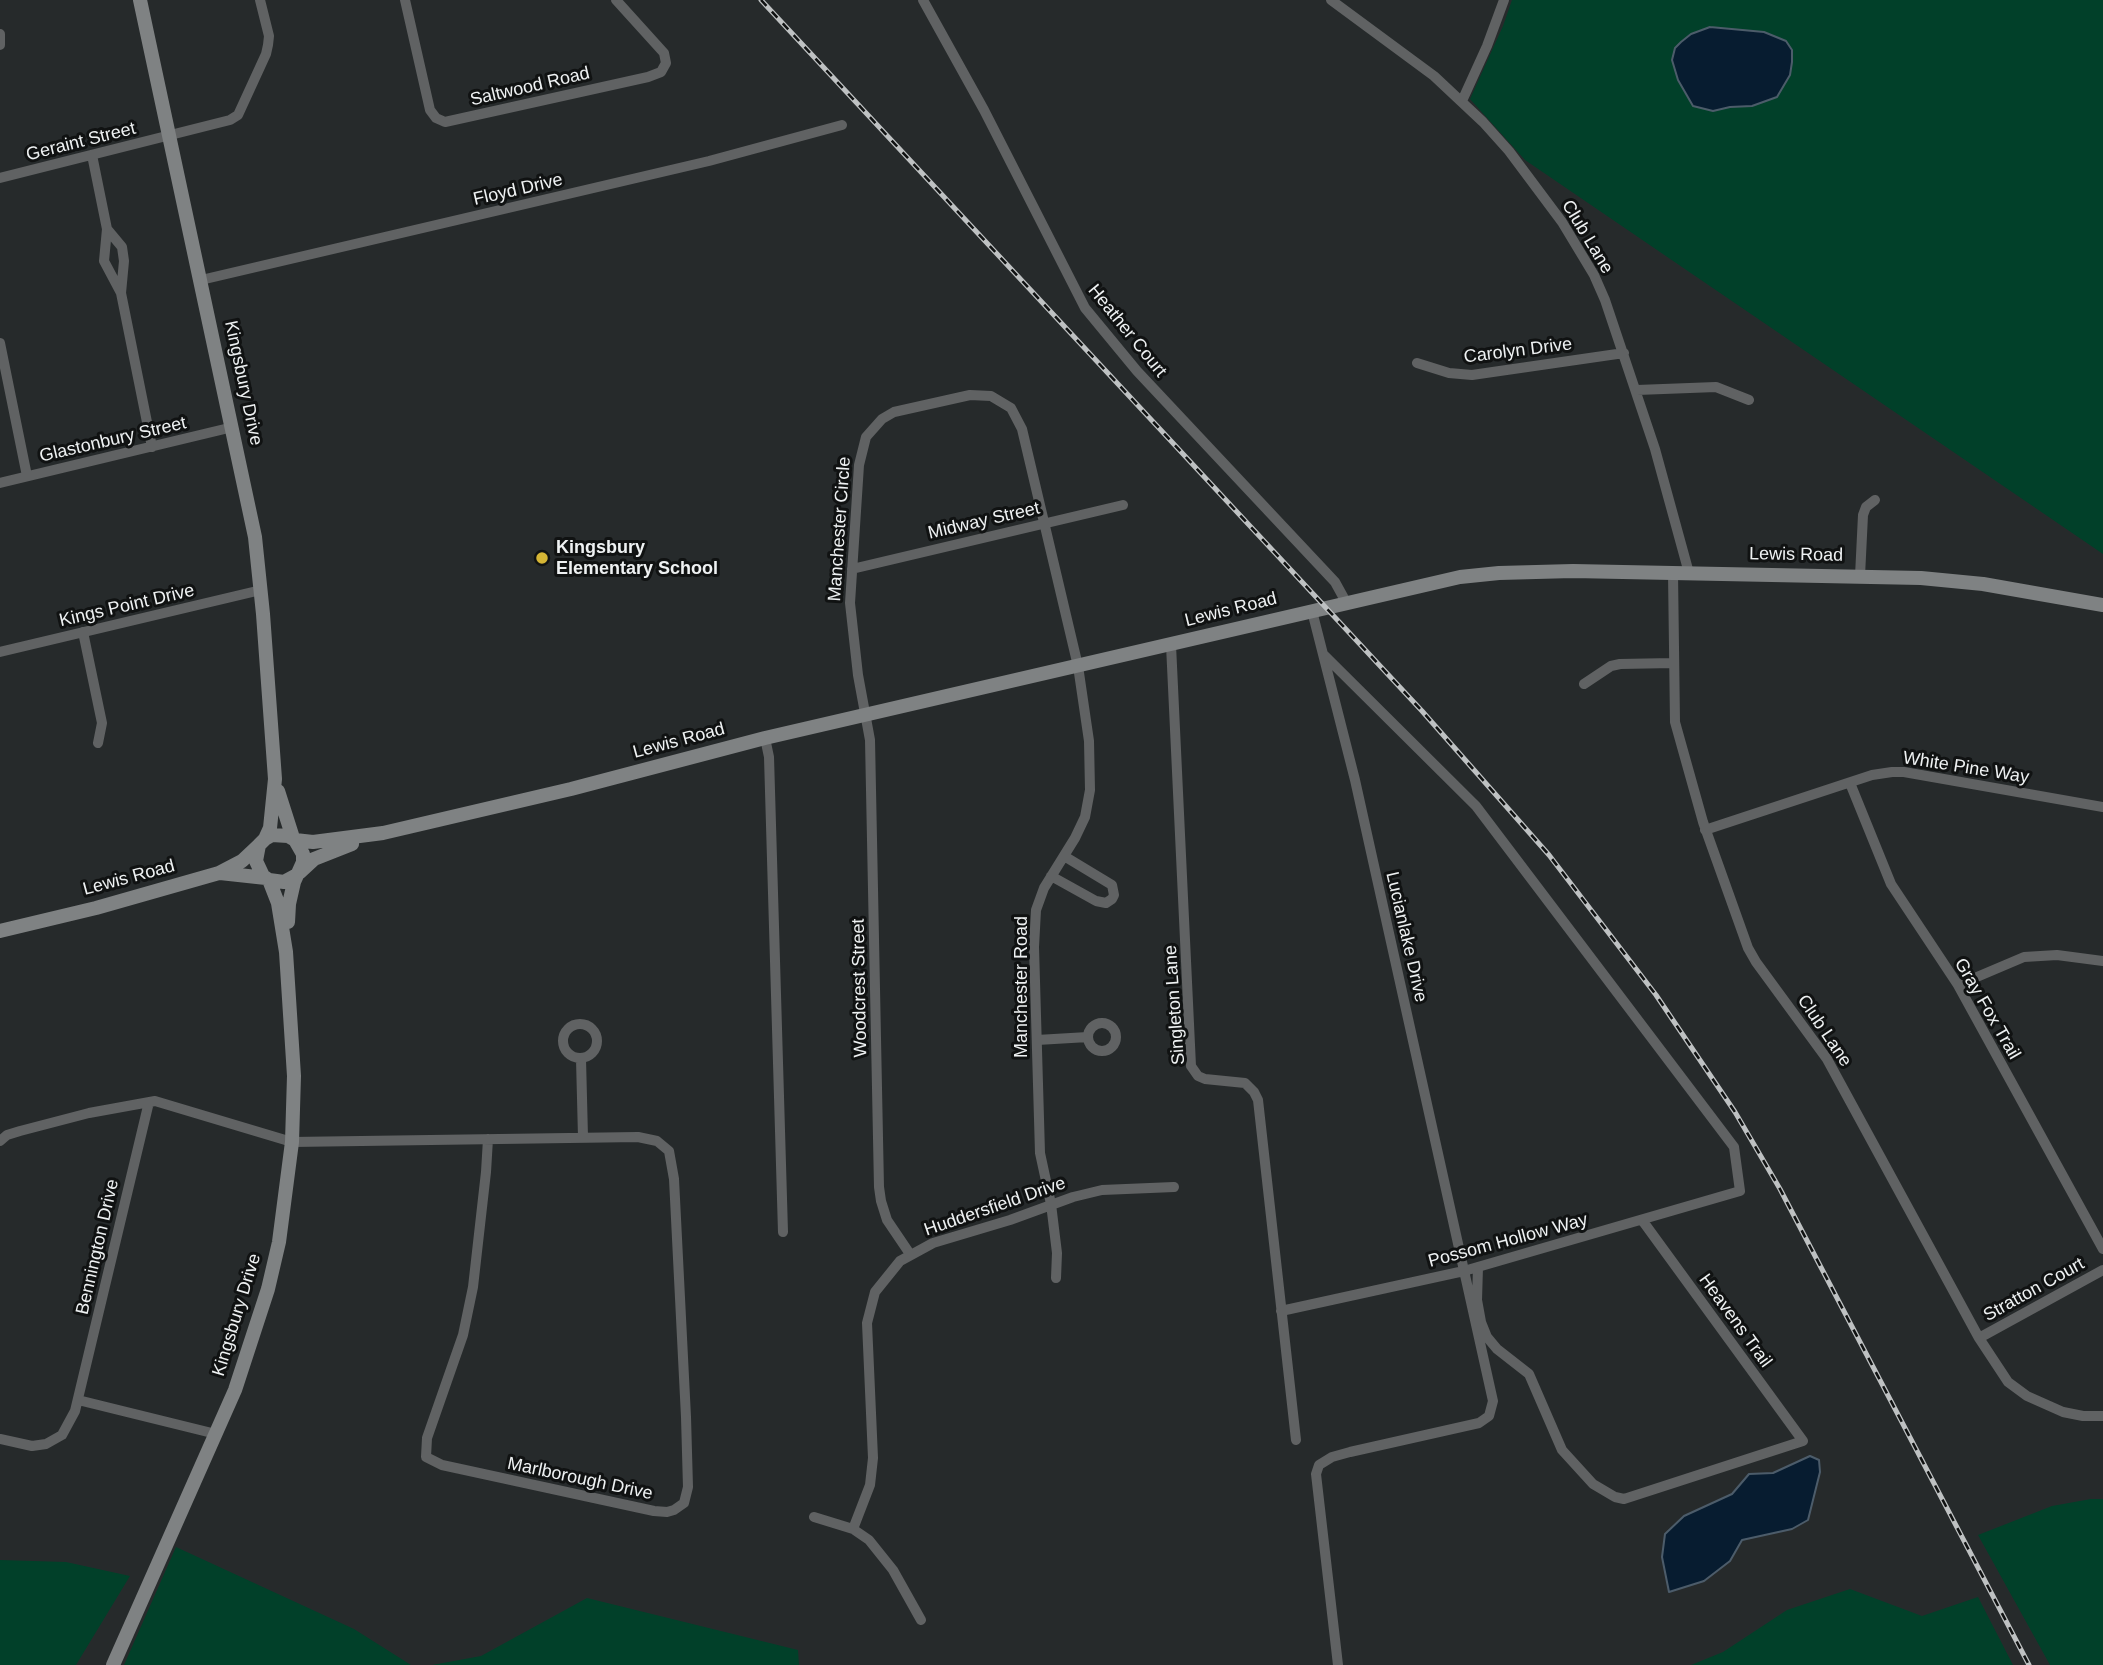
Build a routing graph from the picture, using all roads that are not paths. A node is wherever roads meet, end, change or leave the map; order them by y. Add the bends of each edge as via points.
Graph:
1 (140, 0) edge
2 (260, 0) edge
3 (405, 0) edge
4 (616, 0) edge
5 (923, 0) edge
6 (1331, 0) edge
7 (1504, 0) edge
8 (0, 34) edge
9 (0, 46) edge
10 (1462, 101) junction
11 (842, 125) dead end
12 (170, 136) junction
13 (92, 155) junction
14 (0, 178) edge
15 (107, 229) junction
16 (201, 280) junction
17 (121, 293) junction
18 (0, 344) edge
19 (1624, 353) junction
20 (1417, 363) dead end
21 (1637, 390) junction
22 (1749, 400) dead end
23 (233, 427) junction
24 (152, 447) junction
25 (27, 477) junction
26 (0, 483) edge
27 (1875, 500) dead end
28 (1123, 505) dead end
29 (1044, 523) junction
30 (852, 569) junction
31 (1673, 573) junction
32 (1689, 573) junction
33 (1860, 576) junction
34 (261, 590) junction
35 (1346, 602) junction
36 (2103, 605) edge
37 (1312, 611) junction
38 (83, 632) junction
39 (1171, 645) junction
40 (0, 652) edge
41 (1324, 654) junction
42 (1673, 663) junction
43 (1077, 666) junction
44 (1584, 684) dead end
45 (866, 714) junction
46 (765, 738) junction
47 (98, 743) dead end
48 (275, 779) junction
49 (1850, 783) junction
50 (2103, 807) edge
51 (1705, 830) junction
52 (383, 833) junction
53 (294, 839) junction
54 (262, 842) junction
55 (1064, 856) junction
56 (219, 873) junction
57 (298, 874) junction
58 (1051, 876) junction
59 (268, 879) junction
60 (0, 931) edge
61 (286, 952) junction
62 (2103, 961) edge
63 (1958, 985) junction
64 (1088, 1037) dead end
65 (1037, 1040) junction
66 (581, 1059) dead end
67 (149, 1102) junction
68 (583, 1137) junction
69 (488, 1139) junction
70 (0, 1142) edge
71 (292, 1142) junction
72 (1174, 1187) dead end
73 (1051, 1204) junction
74 (1642, 1220) junction
75 (783, 1232) dead end
76 (2103, 1249) edge
77 (909, 1254) junction
78 (1478, 1267) junction
79 (2103, 1270) edge
80 (1464, 1272) junction
81 (1055, 1278) dead end
82 (1281, 1311) junction
83 (1979, 1338) junction
84 (78, 1400) junction
85 (2103, 1416) edge
86 (216, 1434) junction
87 (0, 1439) edge
88 (1296, 1440) dead end
89 (814, 1517) dead end
90 (853, 1529) junction
91 (921, 1620) dead end
92 (113, 1665) edge
93 (1338, 1665) edge

1 - 12 street, Kingsbury Drive
2 - 12 street, Geraint Street via 268,45 238,115
3 - 4 street, Saltwood Road via 430,110 445,122 661,72 666,63 664,52
5 - 35 street, Heather Court via 1084,308 1335,582
6 - 10 street, Club Lane
7 - 10 street
8 - 9 street
10 - 19 street, Club Lane via 1510,151 1562,222 1594,275
11 - 16 street, Floyd Drive via 709,161
12 - 13 street, Geraint Street
12 - 16 street, Kingsbury Drive
13 - 14 street, Geraint Street
13 - 15 street
15 - 17 street via 104,261
15 - 17 street via 123,254
16 - 23 street, Kingsbury Drive
17 - 24 street
18 - 25 street
19 - 20 street, Carolyn Drive via 1472,374 1449,373
19 - 21 street, Club Lane
21 - 22 street via 1716,387
21 - 32 street, Club Lane
23 - 24 street, Glastonbury Street
23 - 34 street, Kingsbury Drive
24 - 25 street, Glastonbury Street
25 - 26 street, Glastonbury Street
27 - 33 street via 1863,515
28 - 29 street, Midway Street
29 - 30 street, Midway Street
29 - 30 street, Manchester Circle via 1021,429 1005,403 991,396 970,395 894,412 873,428 862,448
29 - 43 street, Manchester Circle
30 - 45 street, Manchester Circle via 851,624
31 - 32 street, Lewis Road
31 - 35 street, Lewis Road via 1499,573
31 - 42 street, Club Lane
32 - 33 street, Lewis Road
33 - 36 street, Lewis Road via 1983,584
34 - 38 street, Kings Point Drive
34 - 48 street, Kingsbury Drive
35 - 37 street, Lewis Road
37 - 39 street, Lewis Road
37 - 41 street, Lucianlake Drive
38 - 40 street, Kings Point Drive
38 - 47 street via 102,723
39 - 43 street, Lewis Road
39 - 82 street, Singleton Lane via 1191,1066 1205,1079 1245,1083 1258,1100
41 - 74 street, Possom Hollow Way via 1476,806 1734,1147 1741,1191
41 - 80 street, Lucianlake Drive
42 - 44 street via 1611,666
42 - 51 street, Club Lane via 1675,722
43 - 45 street, Lewis Road
43 - 55 street, Manchester Road via 1089,741 1090,790 1081,827
45 - 46 street, Lewis Road
45 - 77 street, Woodcrest Street via 879,1187 887,1220
46 - 52 street, Lewis Road
46 - 75 street
48 - 53 street, Kingsbury Drive
48 - 54 street, Kingsbury Drive via 270,828
49 - 50 street, White Pine Way via 1904,772
49 - 51 street, White Pine Way
49 - 63 street, Gray Fox Trail via 1891,884
51 - 83 street, Club Lane via 1748,948 1828,1059
52 - 53 street, Lewis Road via 313,842
52 - 57 street, Lewis Road via 324,854
53 - 54 street via 280,834
53 - 57 street, Kingsbury Drive via 303,854
54 - 56 street, Lewis Road
54 - 59 street, Kingsbury Drive via 256,861
55 - 58 street, Manchester Road
55 - 58 street via 1112,885 1112,899 1101,903
56 - 59 street
56 - 60 street, Lewis Road
57 - 59 street via 284,882
57 - 61 street, Kingsbury Drive via 289,904
58 - 65 street, Manchester Road via 1036,910
59 - 61 street, Kingsbury Drive via 278,903
61 - 71 street, Kingsbury Drive via 294,1053
62 - 63 street via 2057,955 2024,957
63 - 76 street, Gray Fox Trail
64 - 65 street
65 - 73 street, Manchester Road via 1040,1153
66 - 68 street
67 - 70 street via 89,1112 7,1135
67 - 71 street, Marlborough Drive
67 - 84 street, Bennington Drive
68 - 69 street, Marlborough Drive
68 - 69 street, Marlborough Drive via 649,1139 662,1144 671,1156 688,1487 684,1503 667,1512 442,1465 426,1457 427,1437 463,1335
69 - 71 street, Marlborough Drive
71 - 86 street, Kingsbury Drive via 268,1289
72 - 73 street, Huddersfield Drive via 1102,1190
73 - 77 street, Huddersfield Drive
73 - 81 street, Manchester Road
74 - 78 street, Possom Hollow Way
74 - 78 street, Heavens Trail via 1803,1441 1623,1499 1615,1497 1593,1484 1562,1450 1529,1374 1487,1337 1477,1300
77 - 90 street, Huddersfield Drive via 871,1300 867,1323 873,1458 870,1485
78 - 80 street, Possom Hollow Way
79 - 83 street, Stratton Court
80 - 82 street, Possom Hollow Way
80 - 93 street, Lucianlake Drive via 1493,1401 1489,1416 1479,1423 1332,1457 1319,1465
82 - 88 street, Singleton Lane
83 - 85 street, Club Lane via 2008,1382 2027,1396 2063,1412
84 - 86 street
84 - 87 street, Bennington Drive via 67,1429 46,1444 32,1446
86 - 92 street, Kingsbury Drive
89 - 90 street
90 - 91 street via 880,1551

